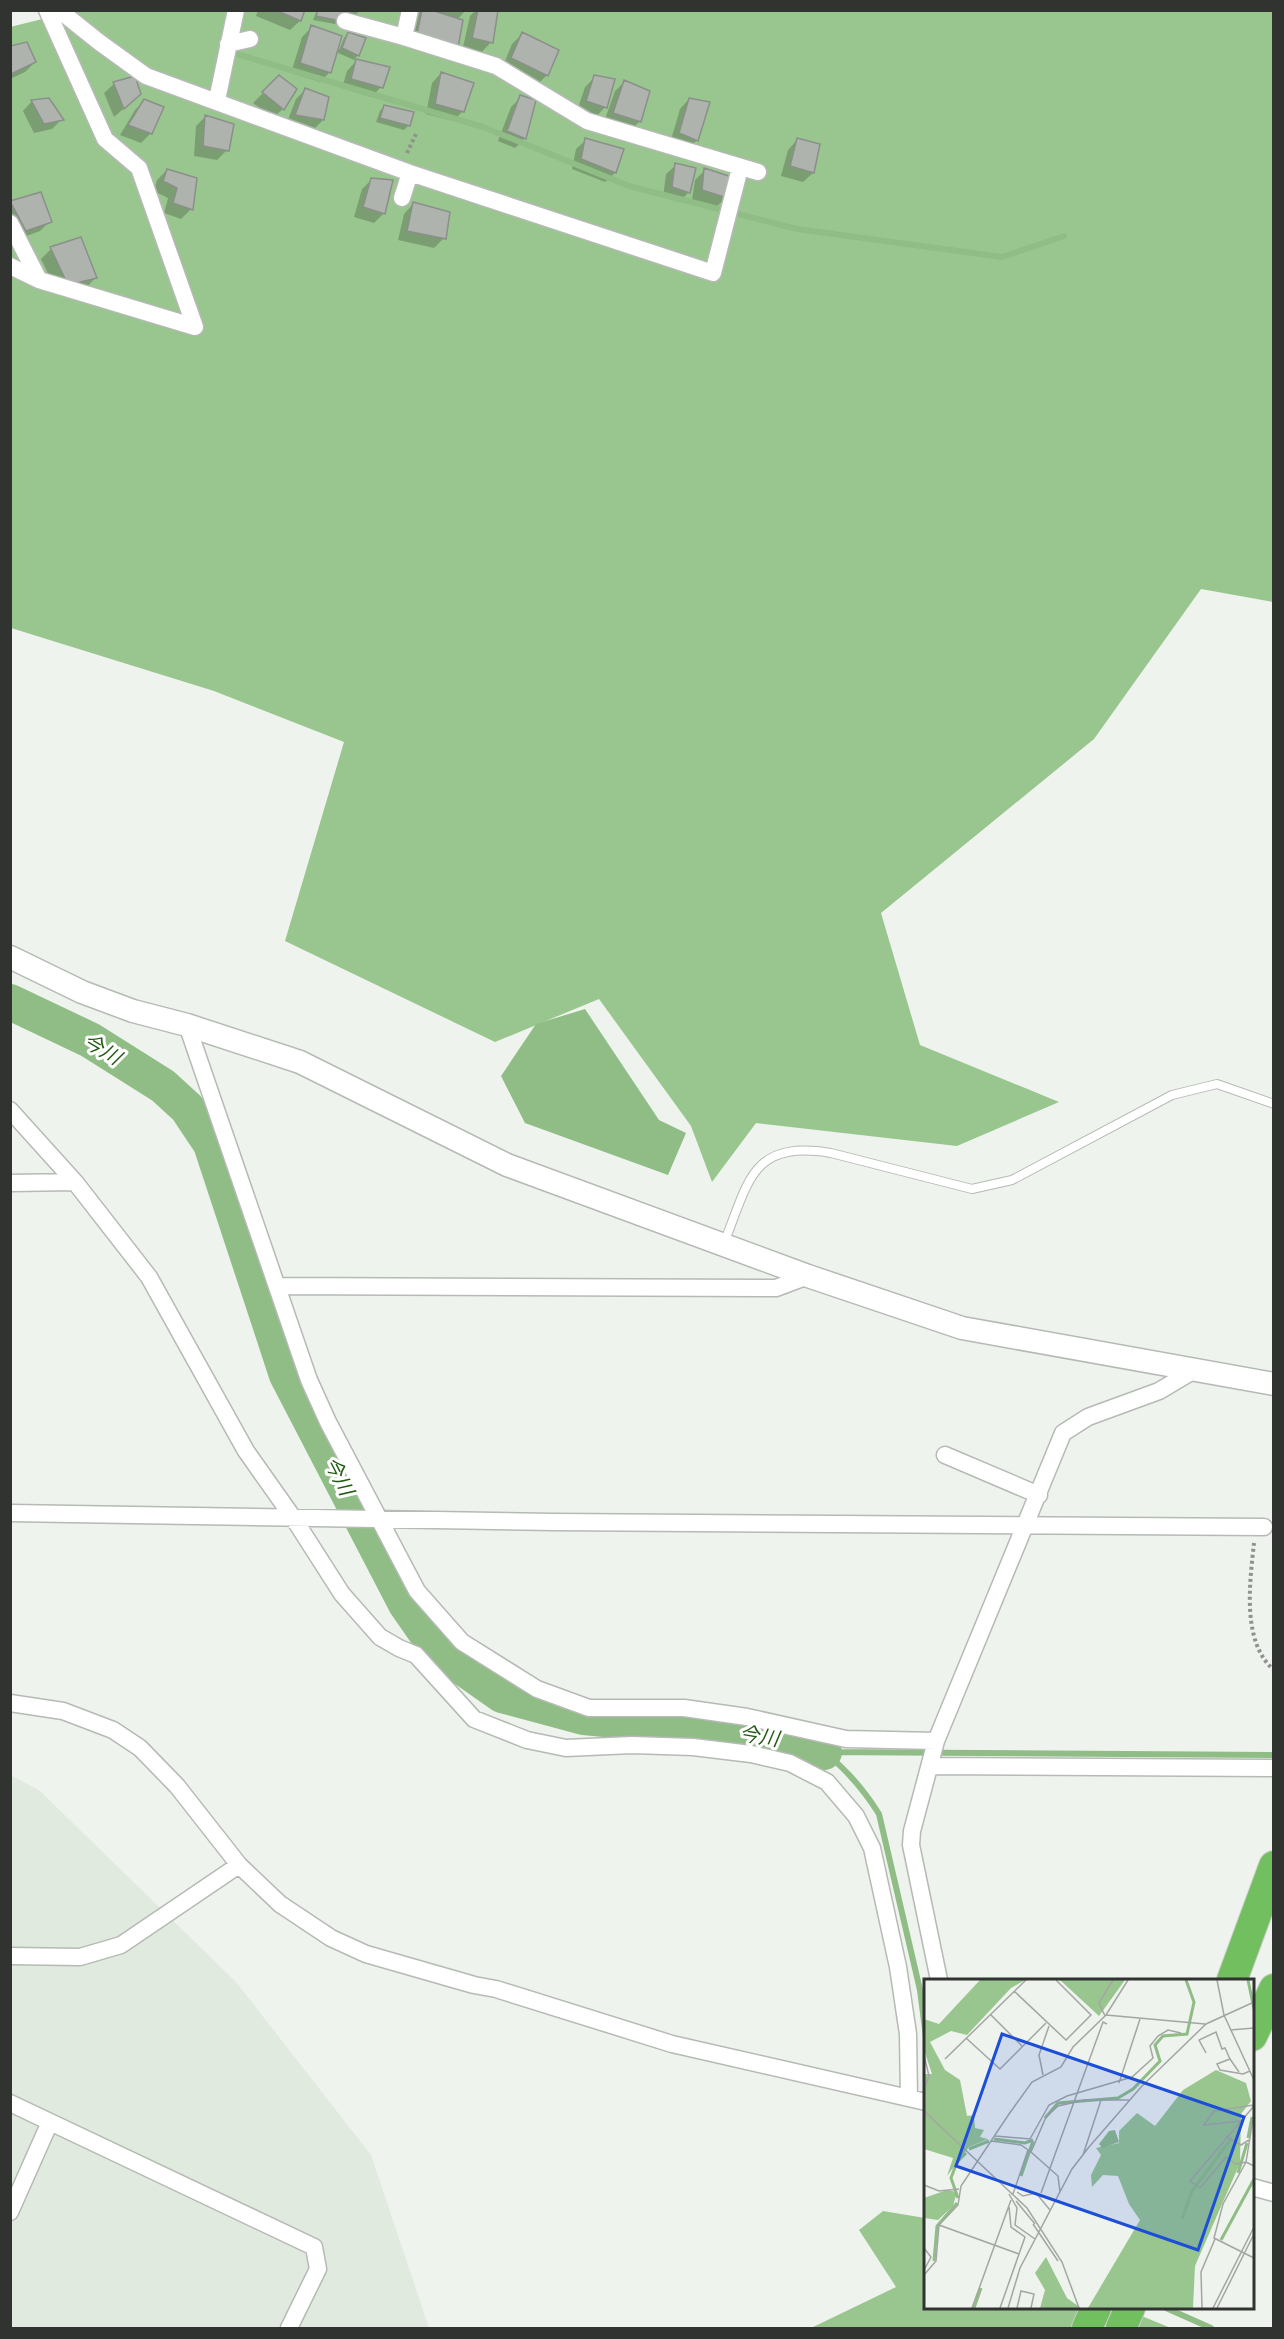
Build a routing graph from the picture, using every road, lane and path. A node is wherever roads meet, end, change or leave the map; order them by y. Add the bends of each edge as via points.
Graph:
1 (46, 10) edge
2 (59, 10) edge
3 (236, 10) edge
4 (410, 10) edge
5 (345, 21) dead end
6 (404, 38) junction
7 (250, 39) dead end
8 (228, 44) junction
9 (217, 100) junction
10 (740, 168) junction
11 (758, 171) dead end
12 (410, 174) junction
13 (402, 198) dead end
14 (10, 223) edge
15 (10, 266) edge
16 (39, 280) junction
17 (10, 957) edge
18 (187, 1025) junction
19 (1274, 1104) edge
20 (10, 1110) edge
21 (75, 1182) junction
22 (10, 1183) edge
23 (723, 1246) junction
24 (808, 1276) junction
25 (277, 1286) junction
26 (1196, 1370) junction
27 (1274, 1384) edge
28 (945, 1455) dead end
29 (1039, 1495) junction
30 (10, 1513) edge
31 (294, 1519) junction
32 (377, 1520) junction
33 (1027, 1524) junction
34 (1264, 1527) joint
35 (1274, 1670) edge
36 (10, 1703) edge
37 (936, 1741) junction
38 (930, 1766) junction
39 (1274, 1768) edge
40 (239, 1865) junction
41 (1274, 1866) edge
42 (1274, 1915) edge
43 (10, 1956) edge
44 (939, 1979) edge
45 (1232, 1979) edge
46 (1242, 1979) edge
47 (1274, 1989) edge
48 (1254, 2032) edge
49 (909, 2098) junction
50 (924, 2102) edge
51 (10, 2103) edge
52 (50, 2122) junction
53 (1254, 2188) edge
54 (1274, 2193) edge
55 (10, 2212) edge
56 (289, 2328) edge

1 - 16 street via 105,139 139,168 195,327
2 - 9 street via 146,76
3 - 8 street
4 - 6 street
5 - 6 street
6 - 10 street via 496,66 587,121
7 - 8 street
8 - 9 street
9 - 12 street
10 - 11 street
10 - 12 street via 713,273
12 - 13 street
14 - 16 street
15 - 16 street
17 - 18 street via 82,992
18 - 23 street via 300,1062 507,1165
18 - 25 street
19 - 23 lane via 1217,1084 1172,1095 1012,1180 972,1189 831,1153 808,1149 782,1151 751,1174
20 - 21 street
21 - 22 street
21 - 31 street via 149,1277 246,1451
23 - 24 street
24 - 25 street via 776,1288
24 - 26 street via 962,1328
25 - 32 street via 309,1380
26 - 27 street
26 - 29 street via 1159,1391 1088,1417 1064,1433
28 - 29 street
29 - 33 street
30 - 31 street
31 - 32 street
31 - 49 street via 342,1594 380,1637 416,1655 474,1719 527,1740 566,1748 632,1745 751,1754 790,1764 827,1782 856,1816 872,1848 908,2034
32 - 33 street
32 - 37 street via 417,1592 462,1642 537,1689 589,1708 684,1707 846,1739
33 - 34 street
33 - 37 street
34 - 35 path via 1254,1542 1250,1606 1256,1647
36 - 40 street via 63,1711 113,1730 140,1748 177,1786
37 - 38 street
38 - 39 street
38 - 44 street via 911,1845
40 - 43 street via 121,1945 80,1957
40 - 49 street via 280,1904 331,1938 366,1954 496,1989 672,2044
41 - 45 highway
42 - 46 highway
47 - 48 highway
49 - 50 street
51 - 52 street
52 - 55 street
52 - 56 street via 314,2247 318,2269
53 - 54 street

